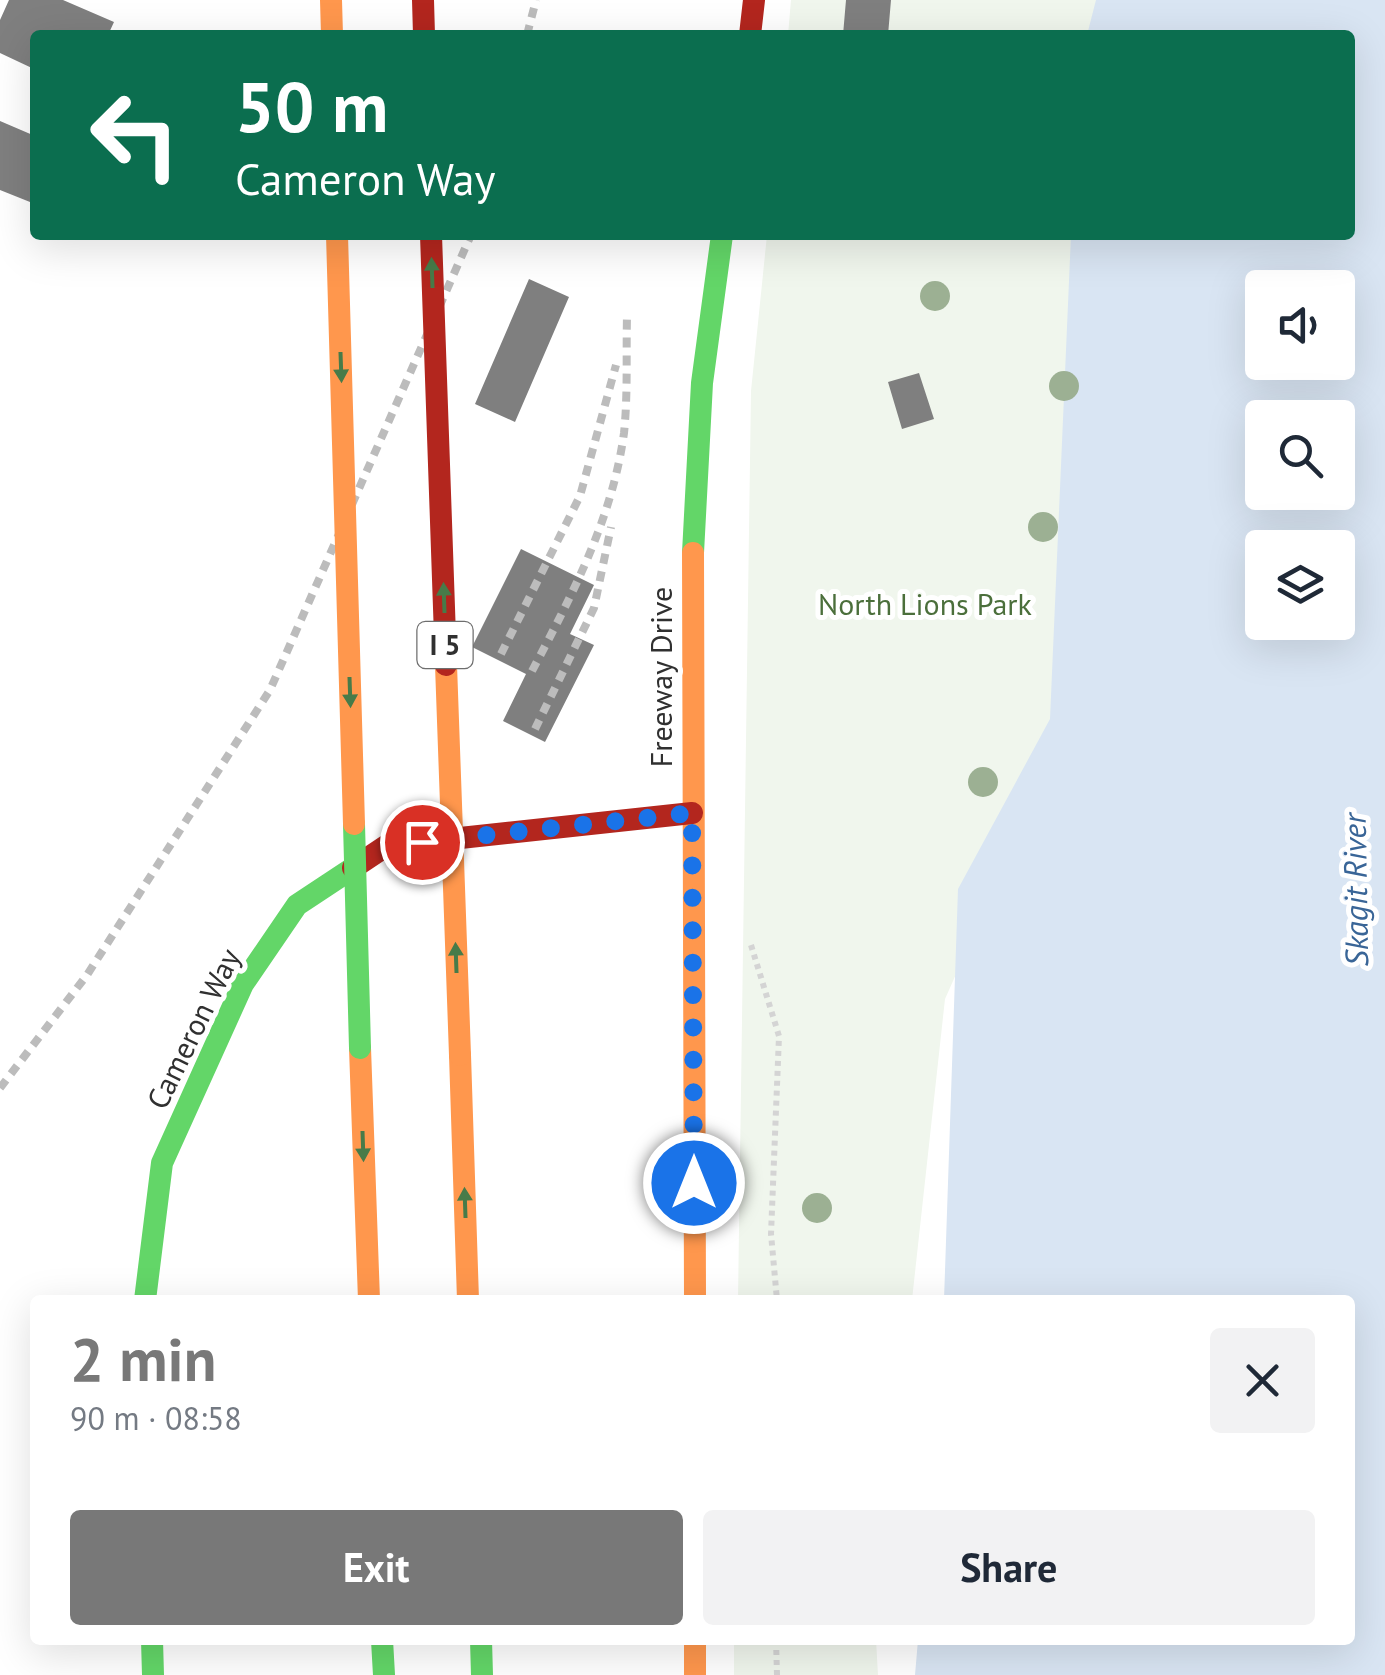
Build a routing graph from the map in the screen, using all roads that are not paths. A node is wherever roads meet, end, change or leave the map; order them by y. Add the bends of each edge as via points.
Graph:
1 (422, 0) edge
2 (754, 0) edge
3 (331, 5) edge
4 (332, 30) edge
5 (424, 30) edge
6 (751, 30) edge
7 (337, 240) edge
8 (431, 240) edge
9 (721, 240) edge
10 (692, 813) junction
11 (146, 1295) edge
12 (369, 1295) edge
13 (468, 1295) edge
14 (694, 1295) edge
15 (152, 1645) edge
16 (382, 1645) edge
17 (481, 1645) edge
18 (695, 1645) edge
19 (153, 1675) edge
20 (384, 1675) edge
21 (482, 1675) edge
22 (695, 1675) edge

1 - 5 main road
2 - 6 main road
3 - 4 main road
7 -> 12 main road, bridge
13 -> 8 main road, I 5, bridge
9 - 10 main road, Freeway Drive via 702,383 692,582
10 - 11 main road, Cameron Way via 386,846 297,905 243,984 162,1163
10 - 14 main road, Freeway Drive
15 - 19 main road
16 - 20 main road
17 - 21 main road
18 - 22 main road

